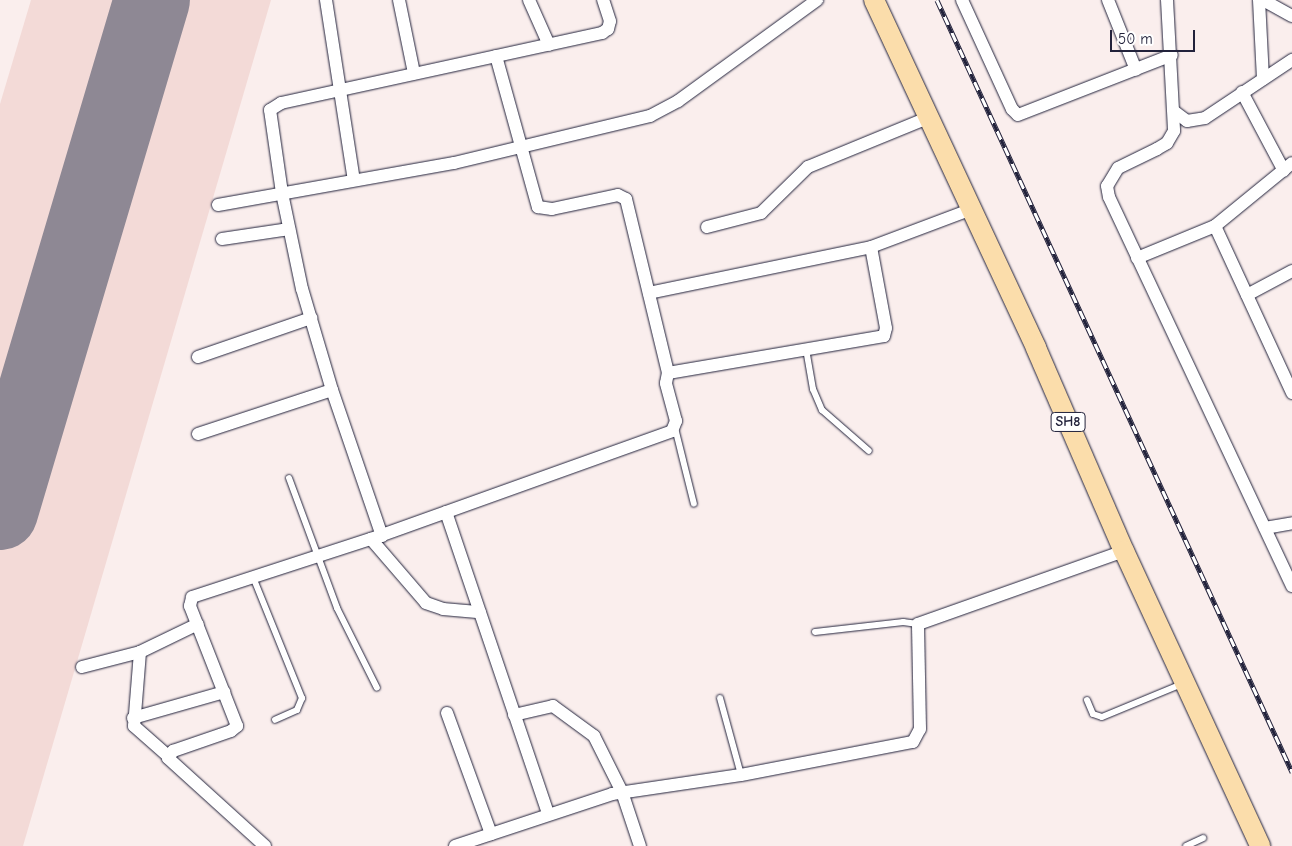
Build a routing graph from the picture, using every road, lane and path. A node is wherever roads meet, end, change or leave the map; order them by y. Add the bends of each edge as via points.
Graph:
1 (326, 0) edge
2 (398, 0) edge
3 (529, 0) edge
4 (603, 0) edge
5 (817, 0) edge
6 (874, 0) edge
7 (962, 0) edge
8 (1108, 0) edge
9 (1167, 0) edge
10 (1261, 0) edge
11 (1292, 16) edge
12 (549, 45) junction
13 (1172, 55) junction
14 (496, 56) junction
15 (1292, 60) edge
16 (1136, 70) junction
17 (414, 74) junction
18 (1263, 79) junction
19 (340, 89) junction
20 (1242, 92) junction
21 (1175, 112) junction
22 (930, 118) junction
23 (520, 147) junction
24 (1288, 167) edge
25 (354, 180) junction
26 (282, 193) junction
27 (218, 205) dead end
28 (972, 209) junction
29 (1215, 226) junction
30 (289, 228) junction
31 (707, 228) dead end
32 (222, 239) dead end
33 (871, 247) junction
34 (1137, 258) junction
35 (1292, 271) edge
36 (649, 293) junction
37 (1247, 295) junction
38 (311, 318) junction
39 (806, 349) junction
40 (198, 356) dead end
41 (668, 373) junction
42 (332, 390) junction
43 (1292, 393) edge
44 (675, 428) junction
45 (198, 434) dead end
46 (868, 451) dead end
47 (289, 478) dead end
48 (694, 504) dead end
49 (446, 512) junction
50 (1292, 523) edge
51 (1265, 528) junction
52 (377, 537) junction
53 (1124, 551) junction
54 (318, 556) junction
55 (253, 576) junction
56 (1292, 586) edge
57 (480, 612) junction
58 (198, 624) junction
59 (918, 624) junction
60 (816, 632) dead end
61 (140, 652) junction
62 (82, 667) dead end
63 (1184, 683) junction
64 (377, 688) dead end
65 (224, 692) junction
66 (720, 698) dead end
67 (1087, 700) dead end
68 (447, 713) dead end
69 (514, 714) junction
70 (133, 718) junction
71 (275, 720) dead end
72 (168, 756) junction
73 (741, 775) junction
74 (622, 792) junction
75 (548, 814) junction
76 (491, 834) junction
77 (1203, 838) dead end
78 (265, 846) edge
79 (455, 846) edge
80 (640, 846) edge
81 (1186, 846) edge
82 (1260, 846) edge

1 - 19 street
2 - 17 street
3 - 12 street
4 - 12 street via 610,21 606,32
5 - 23 street via 664,110
6 - 22 main road, SH8
7 - 16 street via 1015,114 1024,114
8 - 16 street
9 - 13 street
10 - 11 street
10 - 18 street
12 - 14 street
13 - 16 street
13 - 21 street
14 - 17 street
14 - 23 street
15 - 18 street
17 - 19 street
18 - 20 street
19 - 25 street
19 - 26 street via 276,104 270,110
20 - 21 street via 1196,121 1187,121
20 - 24 street
21 - 34 street via 1174,131 1166,143 1118,168 1107,186 1108,197
22 - 28 main road, SH8
22 - 31 street via 808,167 761,213
23 - 25 street
23 - 36 street via 534,200 542,209 618,195 626,198
24 - 29 street
25 - 26 street
26 - 27 street
26 - 30 street
28 - 33 street
28 - 53 main road, SH8
29 - 34 street
29 - 37 street
30 - 32 street
30 - 38 street
33 - 36 street
33 - 39 street via 886,334
34 - 51 street
35 - 37 street
36 - 41 street
37 - 43 street
38 - 40 street
38 - 42 street
39 - 41 street
39 - 46 lane via 813,389 822,410
41 - 44 street via 666,383
42 - 45 street
42 - 52 street
44 - 48 lane
44 - 49 street
47 - 54 lane
49 - 52 street
49 - 57 street
50 - 51 street
51 - 56 street
52 - 54 street
52 - 57 street via 426,603 443,609
53 - 59 street
53 - 63 main road, SH8
54 - 55 street
54 - 64 lane via 337,608
55 - 58 street via 192,596 190,606
55 - 71 lane via 302,698 298,710
57 - 69 street
58 - 61 street
58 - 65 street
59 - 60 lane via 903,622
59 - 73 street via 920,729 912,742
61 - 62 street
61 - 70 street
63 - 67 lane via 1102,717 1093,714
63 - 82 main road, SH8
65 - 70 street
65 - 72 street via 236,728 172,751
66 - 73 lane
68 - 76 street
69 - 74 street via 553,706 572,717 601,744
69 - 75 street
70 - 72 street via 136,728
72 - 78 street via 171,763
73 - 74 street
74 - 75 street
74 - 80 street
75 - 76 street
76 - 79 street
77 - 81 lane

